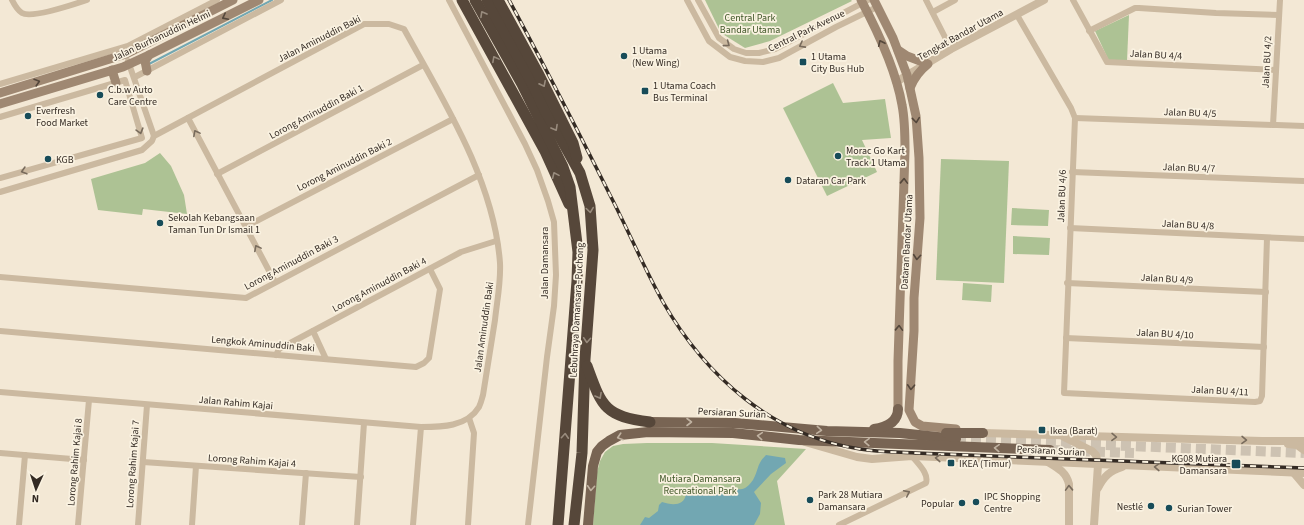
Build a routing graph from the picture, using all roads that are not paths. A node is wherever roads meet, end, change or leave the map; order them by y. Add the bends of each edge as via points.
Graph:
1 (12, 0) edge
2 (87, 0) edge
3 (217, 0) edge
4 (233, 0) edge
5 (259, 0) edge
6 (280, 0) edge
7 (449, 0) edge
8 (462, 0) edge
9 (475, 0) edge
10 (487, 0) edge
11 (498, 0) edge
12 (687, 0) edge
13 (698, 0) edge
14 (926, 0) edge
15 (955, 0) edge
16 (1044, 0) edge
17 (1073, 0) edge
18 (1280, 0) edge
19 (864, 1) edge
20 (75, 2) edge
21 (877, 2) edge
22 (867, 12) junction
23 (932, 12) junction
24 (1017, 15) junction
25 (1279, 15) junction
26 (1089, 31) junction
27 (951, 49) junction
28 (898, 50) junction
29 (126, 54) junction
30 (149, 56) junction
31 (129, 64) junction
32 (928, 64) junction
33 (423, 65) junction
34 (112, 70) junction
35 (1276, 70) junction
36 (147, 71) junction
37 (907, 75) junction
38 (135, 77) junction
39 (895, 79) junction
40 (116, 83) junction
41 (527, 83) junction
42 (0, 84) edge
43 (910, 88) junction
44 (0, 93) edge
45 (0, 104) edge
46 (145, 109) junction
47 (135, 112) junction
48 (0, 117) edge
49 (188, 118) junction
50 (1074, 118) junction
51 (452, 119) junction
52 (1273, 125) junction
53 (1304, 126) edge
54 (154, 136) junction
55 (1072, 172) junction
56 (580, 173) junction
57 (217, 174) junction
58 (479, 175) junction
59 (0, 178) edge
60 (1304, 181) edge
61 (0, 192) edge
62 (572, 210) junction
63 (246, 227) junction
64 (1070, 228) junction
65 (1267, 238) junction
66 (1304, 239) edge
67 (496, 241) junction
68 (430, 269) junction
69 (0, 277) edge
70 (275, 282) junction
71 (1067, 283) junction
72 (1266, 292) junction
73 (0, 331) edge
74 (313, 331) junction
75 (1066, 338) junction
76 (1264, 347) junction
77 (276, 354) junction
78 (326, 359) junction
79 (585, 359) junction
80 (0, 392) edge
81 (1064, 393) joint
82 (89, 400) junction
83 (146, 405) junction
84 (898, 409) joint
85 (469, 418) junction
86 (650, 422) joint
87 (364, 423) junction
88 (421, 428) junction
89 (859, 431) junction
90 (900, 433) junction
91 (983, 433) junction
92 (1062, 436) junction
93 (956, 439) tunnel mouth
94 (799, 440) junction
95 (1262, 441) junction
96 (1304, 441) edge
97 (1050, 450) tunnel mouth
98 (1304, 450) edge
99 (0, 453) edge
100 (25, 455) junction
101 (912, 456) junction
102 (84, 460) junction
103 (142, 462) junction
104 (1047, 462) junction
105 (1098, 465) junction
106 (196, 466) junction
107 (1126, 466) junction
108 (1293, 472) junction
109 (306, 473) junction
110 (1304, 473) edge
111 (361, 477) junction
112 (1304, 486) edge
113 (560, 490) junction
114 (1097, 492) junction
115 (20, 525) edge
116 (78, 525) edge
117 (138, 525) edge
118 (192, 525) edge
119 (302, 525) edge
120 (357, 525) edge
121 (413, 525) edge
122 (468, 525) edge
123 (528, 525) edge
124 (552, 525) edge
125 (558, 525) edge
126 (574, 525) edge
127 (588, 525) edge
128 (839, 525) edge
129 (1069, 525) edge
130 (1094, 525) edge

1 - 20 street via 22,13 32,15
2 - 20 street
3 - 42 street, Jalan Burhanuddin Helmi via 128,46
4 - 29 main road, Jalan Burhanuddin Helmi
5 -> 30 main road, Jalan Burhanuddin Helmi
6 - 36 street
7 - 123 street, Jalan Damansara via 525,144 537,170 554,222 554,306
62 -> 8 highway via 545,151
41 -> 9 highway, Lebuhraya Damansara–Puchong
10 - 41 highway, Lebuhraya Damansara–Puchong
11 -> 56 highway via 573,143
22 -> 12 street, Central Park Avenue via 779,58 763,62 745,61 730,57 709,41
13 -> 19 street, Central Park Avenue via 719,38 734,49 746,53 775,49
14 - 23 street
15 - 23 street
16 - 24 street, Tengkat Bandar Utama
17 - 26 street, Jalan BU 4/4
18 - 25 street, Jalan BU 4/2
19 - 22 main road, Dataran Bandar Utama
21 - 22 street, Central Park Avenue
21 - 28 main road, Dataran Bandar Utama
39 -> 22 main road, Dataran Bandar Utama
23 - 27 street
24 - 27 street, Tengkat Bandar Utama
24 - 50 street, Jalan BU 4/6 via 1071,108
25 - 26 street via 1135,8
25 - 35 street, Jalan BU 4/2
26 - 35 street, Jalan BU 4/4 via 1107,62
27 - 32 street, Tengkat Bandar Utama
28 - 32 main road
28 - 37 main road, Dataran Bandar Utama
29 - 31 street
44 -> 29 main road, Jalan Burhanuddin Helmi
30 - 31 main road, Jalan Burhanuddin Helmi
30 - 36 main road via 145,61
31 - 34 main road, Jalan Burhanuddin Helmi
31 - 38 street
32 - 37 street, Tengkat Bandar Utama
32 - 43 main road via 916,75
33 - 49 street, Jalan Aminuddin Baki via 404,29 389,24 364,24
33 - 51 street, Jalan Aminuddin Baki
33 - 57 street, Lorong Aminuddin Baki 1
34 - 40 main road
34 - 45 main road, Jalan Burhanuddin Helmi
35 - 52 street, Jalan BU 4/2
36 - 38 street
37 - 39 street, Tengkat Bandar Utama
37 - 43 main road, Dataran Bandar Utama
38 - 46 street
84 -> 39 main road, Dataran Bandar Utama via 905,151 902,104
40 - 47 street via 125,80
40 - 48 street
41 -> 56 highway, Lebuhraya Damansara–Puchong
41 - 62 highway, Lebuhraya Damansara–Puchong via 563,167 570,187
43 -> 91 main road, Dataran Bandar Utama via 916,116 920,218 909,410 915,422 922,426
46 - 47 street
46 - 54 street
47 -> 59 street via 142,138
49 - 54 street, Jalan Aminuddin Baki
57 -> 49 street
50 - 52 street, Jalan BU 4/5
50 - 55 street, Jalan BU 4/6
51 - 58 street, Jalan Aminuddin Baki
51 - 63 street, Lorong Aminuddin Baki 2
52 - 53 street, Jalan BU 4/5
54 - 61 street, Jalan Aminuddin Baki via 142,150
55 - 60 street, Jalan BU 4/7
55 - 64 street, Jalan BU 4/6
56 -> 79 highway, Lebuhraya Damansara–Puchong via 590,206 593,250
57 - 63 street
58 - 67 street, Jalan Aminuddin Baki
58 - 70 street, Lorong Aminuddin Baki 3
113 -> 62 highway, Lebuhraya Damansara–Puchong via 577,281 578,252
70 -> 63 street
64 - 65 street, Jalan BU 4/8
64 - 71 street, Jalan BU 4/6
65 - 66 street, Jalan BU 4/8
65 - 72 street, Jalan BU 4/11
67 - 68 street, Lorong Aminuddin Baki 4 via 462,252
67 - 85 street, Jalan Aminuddin Baki via 500,262 500,286 484,395
68 - 74 street, Lorong Aminuddin Baki 4
68 - 78 street, Lengkok Aminuddin Baki via 440,289 429,358 424,363 416,367
69 - 70 street, Lorong Aminuddin Baki 3 via 246,298
71 - 72 street, Jalan BU 4/9
71 - 75 street, Jalan BU 4/6
72 - 76 street, Jalan BU 4/11
73 - 77 street, Lengkok Aminuddin Baki
74 - 77 street, Lorong Aminuddin Baki 4 via 279,349
74 - 78 street
75 - 76 street, Jalan BU 4/10
75 - 81 street, Jalan BU 4/6
76 - 81 street, Jalan BU 4/11 via 1262,396 1255,402
77 - 78 street, Lengkok Aminuddin Baki
79 -> 86 highway via 598,395 606,407 630,419
79 - 126 highway, Lebuhraya Damansara–Puchong via 582,453
80 - 82 street, Jalan Rahim Kajai
82 - 83 street, Jalan Rahim Kajai
82 - 102 street, Lorong Rahim Kajai 8
83 - 87 street, Jalan Rahim Kajai
83 - 103 street, Lorong Rahim Kajai 7
84 - 89 main road via 897,418 891,424
85 - 88 street, Jalan Rahim Kajai via 450,426
85 - 122 street via 474,433
86 -> 89 main road, Persiaran Surian via 735,423 827,431
87 - 88 street, Jalan Rahim Kajai
87 - 111 street
88 - 121 street
89 - 90 main road, Persiaran Surian
90 - 91 main road
90 - 93 main road, Persiaran Surian
91 - 92 street
92 -> 95 street
92 - 105 street via 1092,451 1096,455
97 -> 94 main road, Persiaran Surian
94 - 101 street, Persiaran Surian via 857,457 872,459
94 -> 127 main road, Persiaran Surian via 733,433 648,432 620,435 602,446 594,458
95 - 96 street
95 - 98 street via 1297,445
99 - 100 street
100 - 102 street
100 - 115 street
104 -> 101 street, Persiaran Surian
128 -> 101 street via 926,483 924,471
102 - 116 street, Lorong Rahim Kajai 8
103 - 106 street, Lorong Rahim Kajai 4
103 - 117 street, Lorong Rahim Kajai 7
104 - 105 street, Persiaran Surian
129 -> 104 street via 1068,478
105 - 107 street, Persiaran Surian
105 - 114 street
106 - 109 street, Lorong Rahim Kajai 4
106 - 118 street
108 -> 107 street, Persiaran Surian
107 - 114 street via 1107,474
108 - 110 street, Persiaran Surian
108 - 112 street
109 - 111 street, Lorong Rahim Kajai 4
109 - 119 street
111 - 120 street
113 - 124 highway via 553,509
113 - 125 highway, Lebuhraya Damansara–Puchong
114 - 130 street

